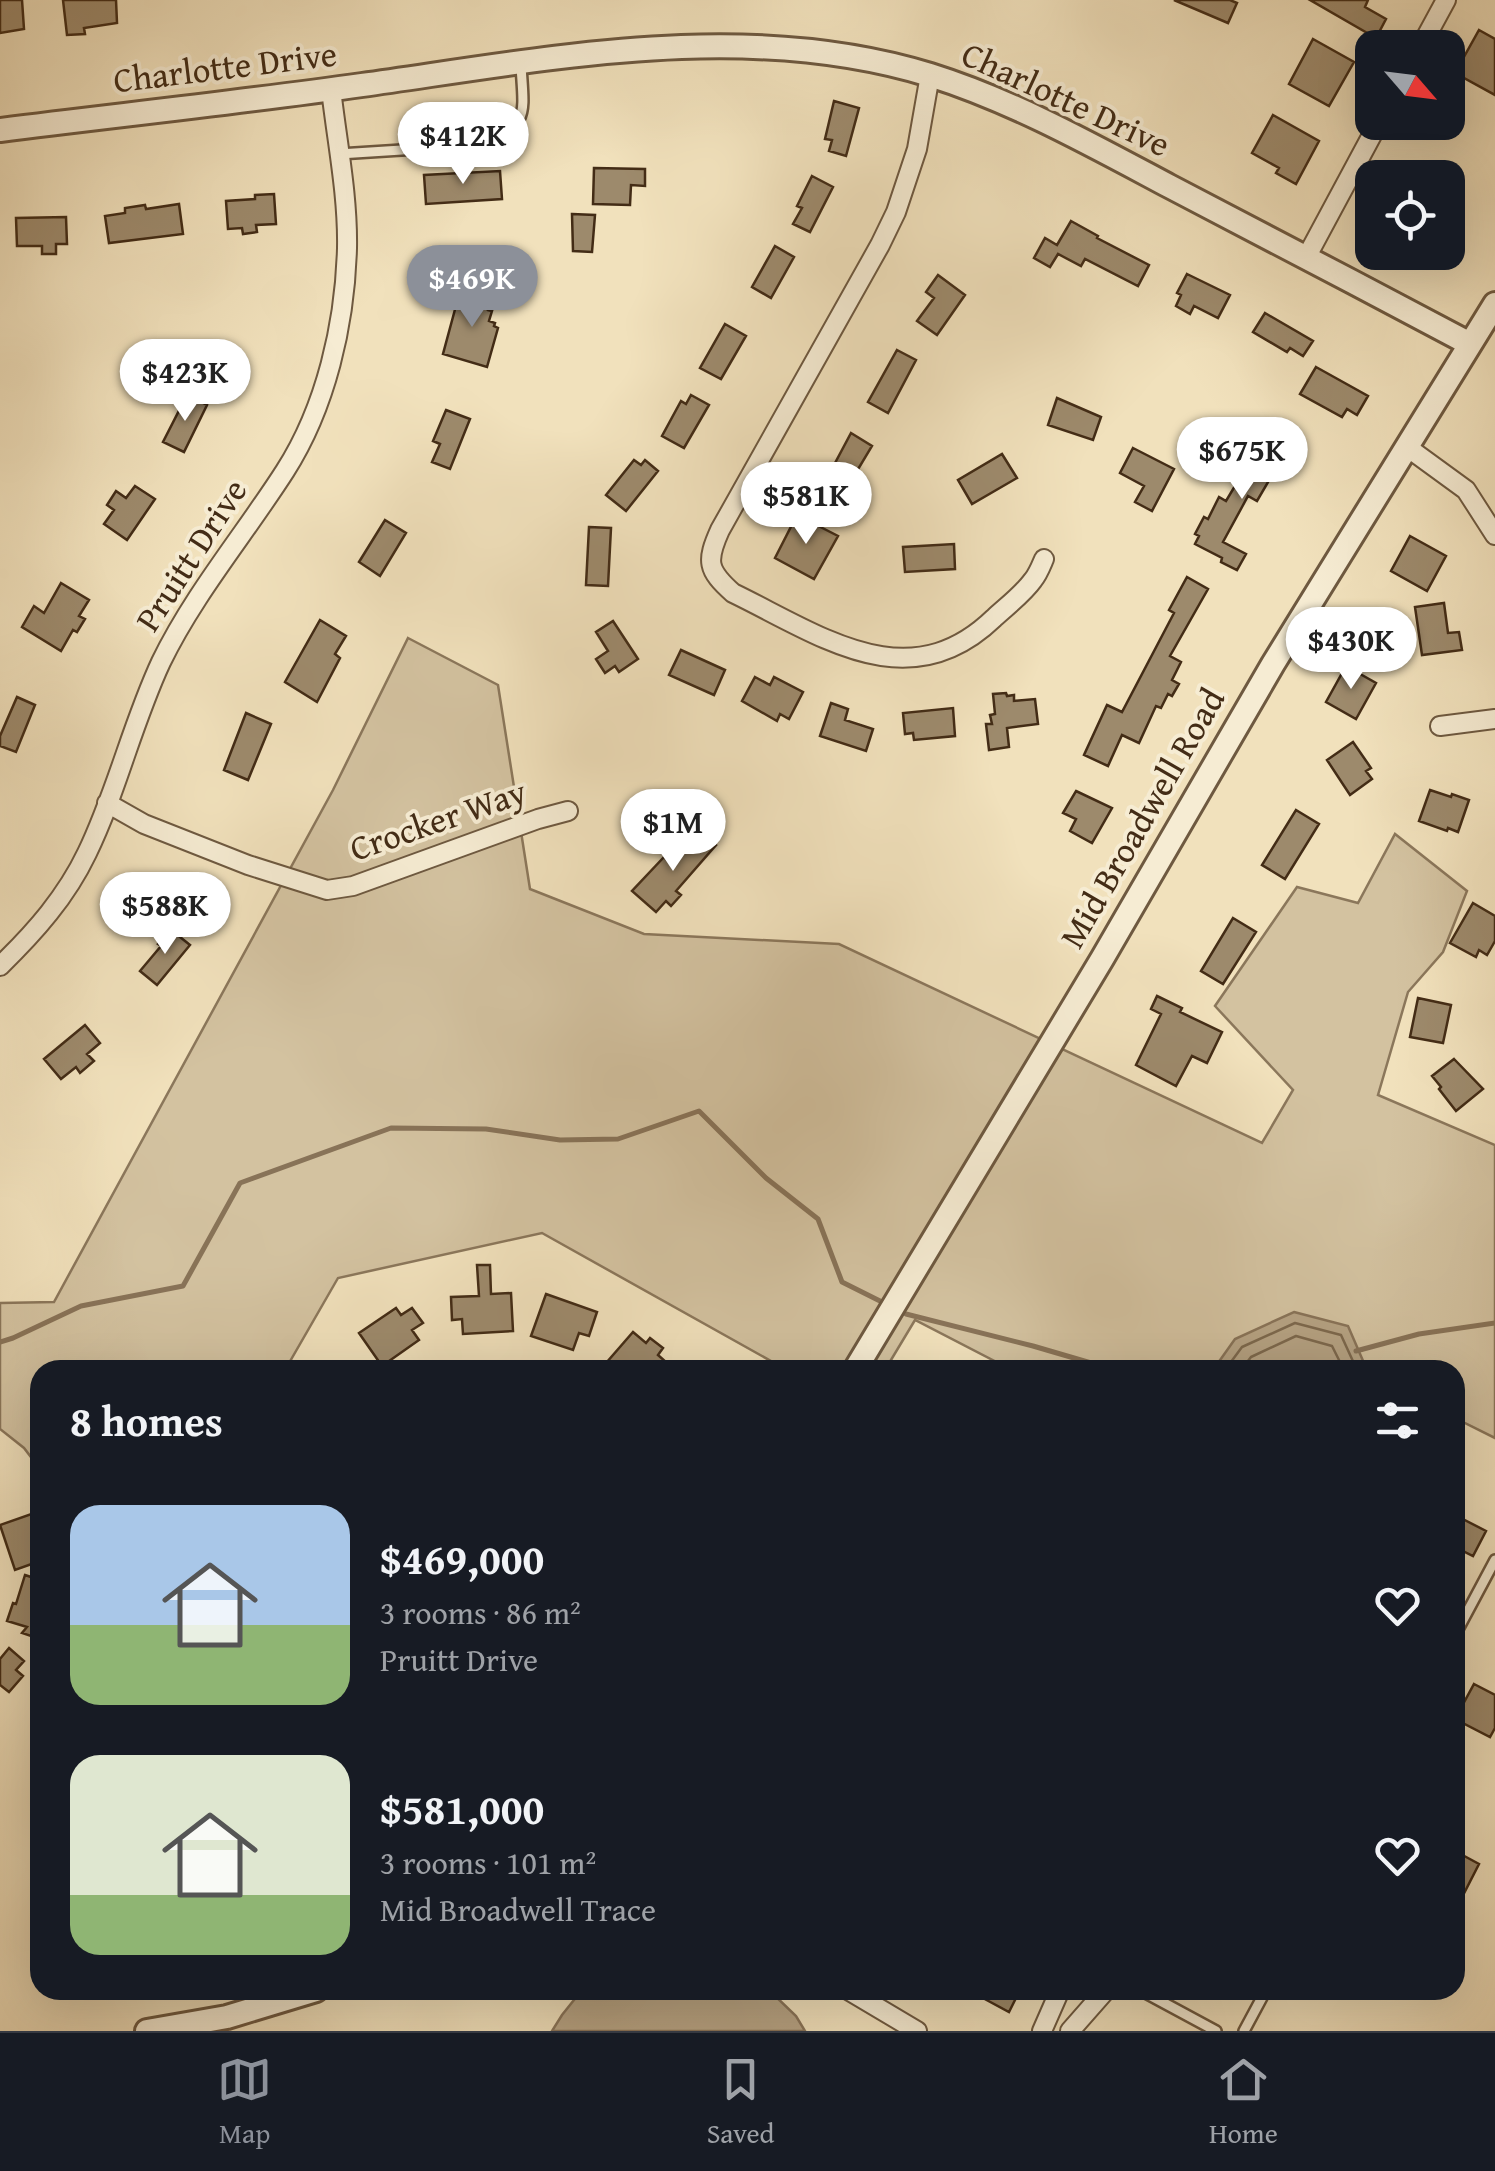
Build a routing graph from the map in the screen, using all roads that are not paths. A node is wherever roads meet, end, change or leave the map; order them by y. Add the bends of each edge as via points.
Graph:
1 (1446, 0) edge
2 (1430, 30) edge
3 (521, 63) junction
4 (930, 75) junction
5 (331, 90) junction
6 (0, 130) edge
7 (1369, 140) edge
8 (338, 154) junction
9 (1306, 258) junction
10 (1495, 304) edge
11 (1470, 344) junction
12 (1406, 448) junction
13 (1495, 535) edge
14 (1044, 559) dead end
15 (1495, 719) edge
16 (1440, 726) dead end
17 (107, 803) junction
18 (568, 811) dead end
19 (0, 966) edge
20 (861, 1360) edge
21 (1495, 1560) edge
22 (1465, 1616) edge
23 (290, 2000) edge
24 (865, 2000) edge
25 (1056, 2000) edge
26 (1097, 2000) edge
27 (1159, 2000) edge
28 (1261, 2000) edge
29 (228, 2024) edge
30 (146, 2031) edge
31 (917, 2031) edge
32 (1042, 2031) edge
33 (1070, 2031) edge
34 (1216, 2031) edge
35 (1244, 2031) edge

1 - 2 street
3 - 4 street, Charlotte Drive via 602,52 764,47
3 - 5 street, Charlotte Drive
3 - 8 lane via 524,112 494,139
4 - 9 street, Charlotte Drive via 1082,140
4 - 14 street via 917,149 896,212 720,530 711,567 733,592 839,644 908,658 966,642 1034,580
5 - 6 street, Charlotte Drive
5 - 8 street, Pruitt Drive
7 - 9 street
8 - 17 street, Pruitt Drive via 347,248 327,377 287,468 163,658
9 - 11 street, Charlotte Drive
10 - 11 street, Mid Broadwell Road
11 - 12 street, Mid Broadwell Road
12 - 13 street via 1466,490
12 - 20 street, Mid Broadwell Road
15 - 16 street
17 - 18 street, Crocker Way via 248,865 328,890
17 - 19 street, Pruitt Drive via 64,894
21 - 22 lane
23 - 29 street
24 - 31 street
25 - 32 street
26 - 33 street
27 - 34 lane
28 - 35 lane
29 - 30 street

